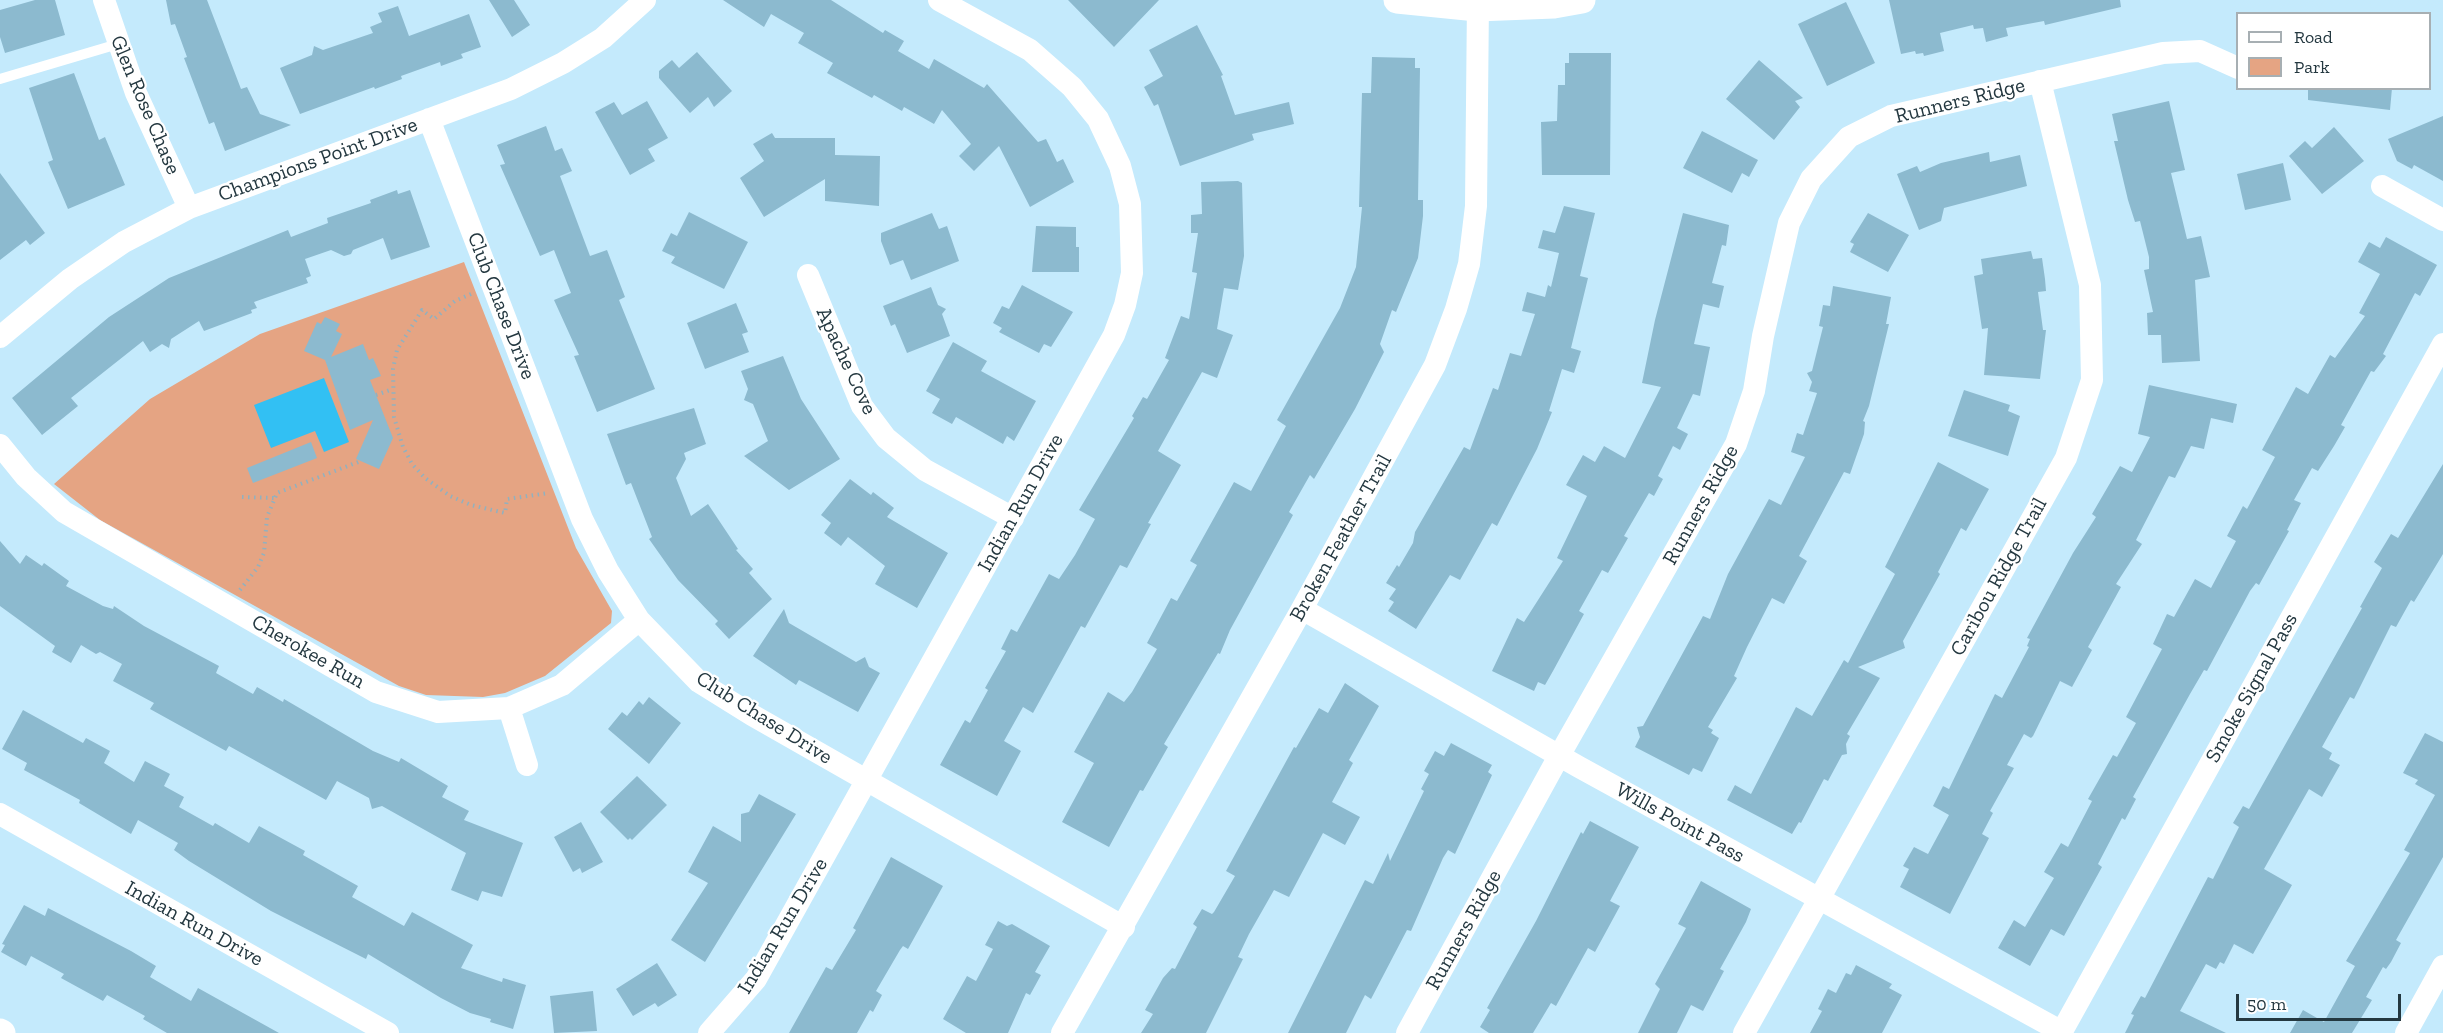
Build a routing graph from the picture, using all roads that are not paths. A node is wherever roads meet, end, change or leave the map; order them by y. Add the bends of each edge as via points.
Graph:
1 (104, 0) edge
2 (645, 0) edge
3 (939, 0) edge
4 (1397, 0) edge
5 (1582, 0) edge
6 (1478, 4) edge
7 (118, 44) junction
8 (2236, 67) edge
9 (0, 79) edge
10 (2040, 81) junction
11 (429, 119) junction
12 (2382, 186) dead end
13 (189, 208) junction
14 (2443, 220) edge
15 (808, 275) dead end
16 (0, 338) edge
17 (2443, 344) edge
18 (0, 445) edge
19 (1013, 518) junction
20 (1302, 609) junction
21 (639, 620) junction
22 (509, 708) junction
23 (1559, 756) junction
24 (527, 765) dead end
25 (867, 780) junction
26 (0, 814) edge
27 (1818, 899) junction
28 (1124, 927) junction
29 (2443, 966) edge
30 (2062, 1032) edge
31 (388, 1033) edge
32 (709, 1033) edge
33 (1062, 1033) edge
34 (1407, 1033) edge
35 (1744, 1033) edge
36 (2406, 1033) edge

1 - 7 street, Glen Rose Chase
2 - 11 street, Champions Point Drive via 603,38 563,63 511,89
3 - 19 street, Indian Run Drive via 1030,50 1072,87 1098,119 1120,166 1130,204 1132,273 1114,335
4 - 6 street
5 - 6 street
6 - 20 street, Broken Feather Trail via 1476,206 1468,264 1456,309 1435,365
7 - 9 lane
7 - 13 street, Glen Rose Chase
8 - 10 street, Runners Ridge via 2200,51 2163,53
10 - 23 street, Runners Ridge via 1891,116 1849,137 1810,179 1789,223 1754,391 1736,444
10 - 27 street, Caribou Ridge Trail via 2090,285 2091,380 2066,458
11 - 13 street, Champions Point Drive
11 - 21 street, Club Chase Drive via 582,519
12 - 14 street
13 - 16 street, Champions Point Drive via 124,242
15 - 19 street, Apache Cove via 862,406 886,438 925,470
17 - 30 street, Smoke Signal Pass
18 - 22 street, Cherokee Run via 26,477 64,512 376,692 438,712
19 - 25 street, Indian Run Drive
20 - 23 street, Wills Point Pass
20 - 28 street, Broken Feather Trail
21 - 22 street, Cherokee Run via 562,685
21 - 25 street, Club Chase Drive via 699,682
22 - 24 street
23 - 27 street, Wills Point Pass
23 - 34 street, Runners Ridge
25 - 28 street, Club Chase Drive
25 - 32 street, Indian Run Drive via 756,979
26 - 31 street, Indian Run Drive
27 - 30 street, Wills Point Pass
27 - 35 street, Caribou Ridge Trail
28 - 33 street, Broken Feather Trail
29 - 36 street

